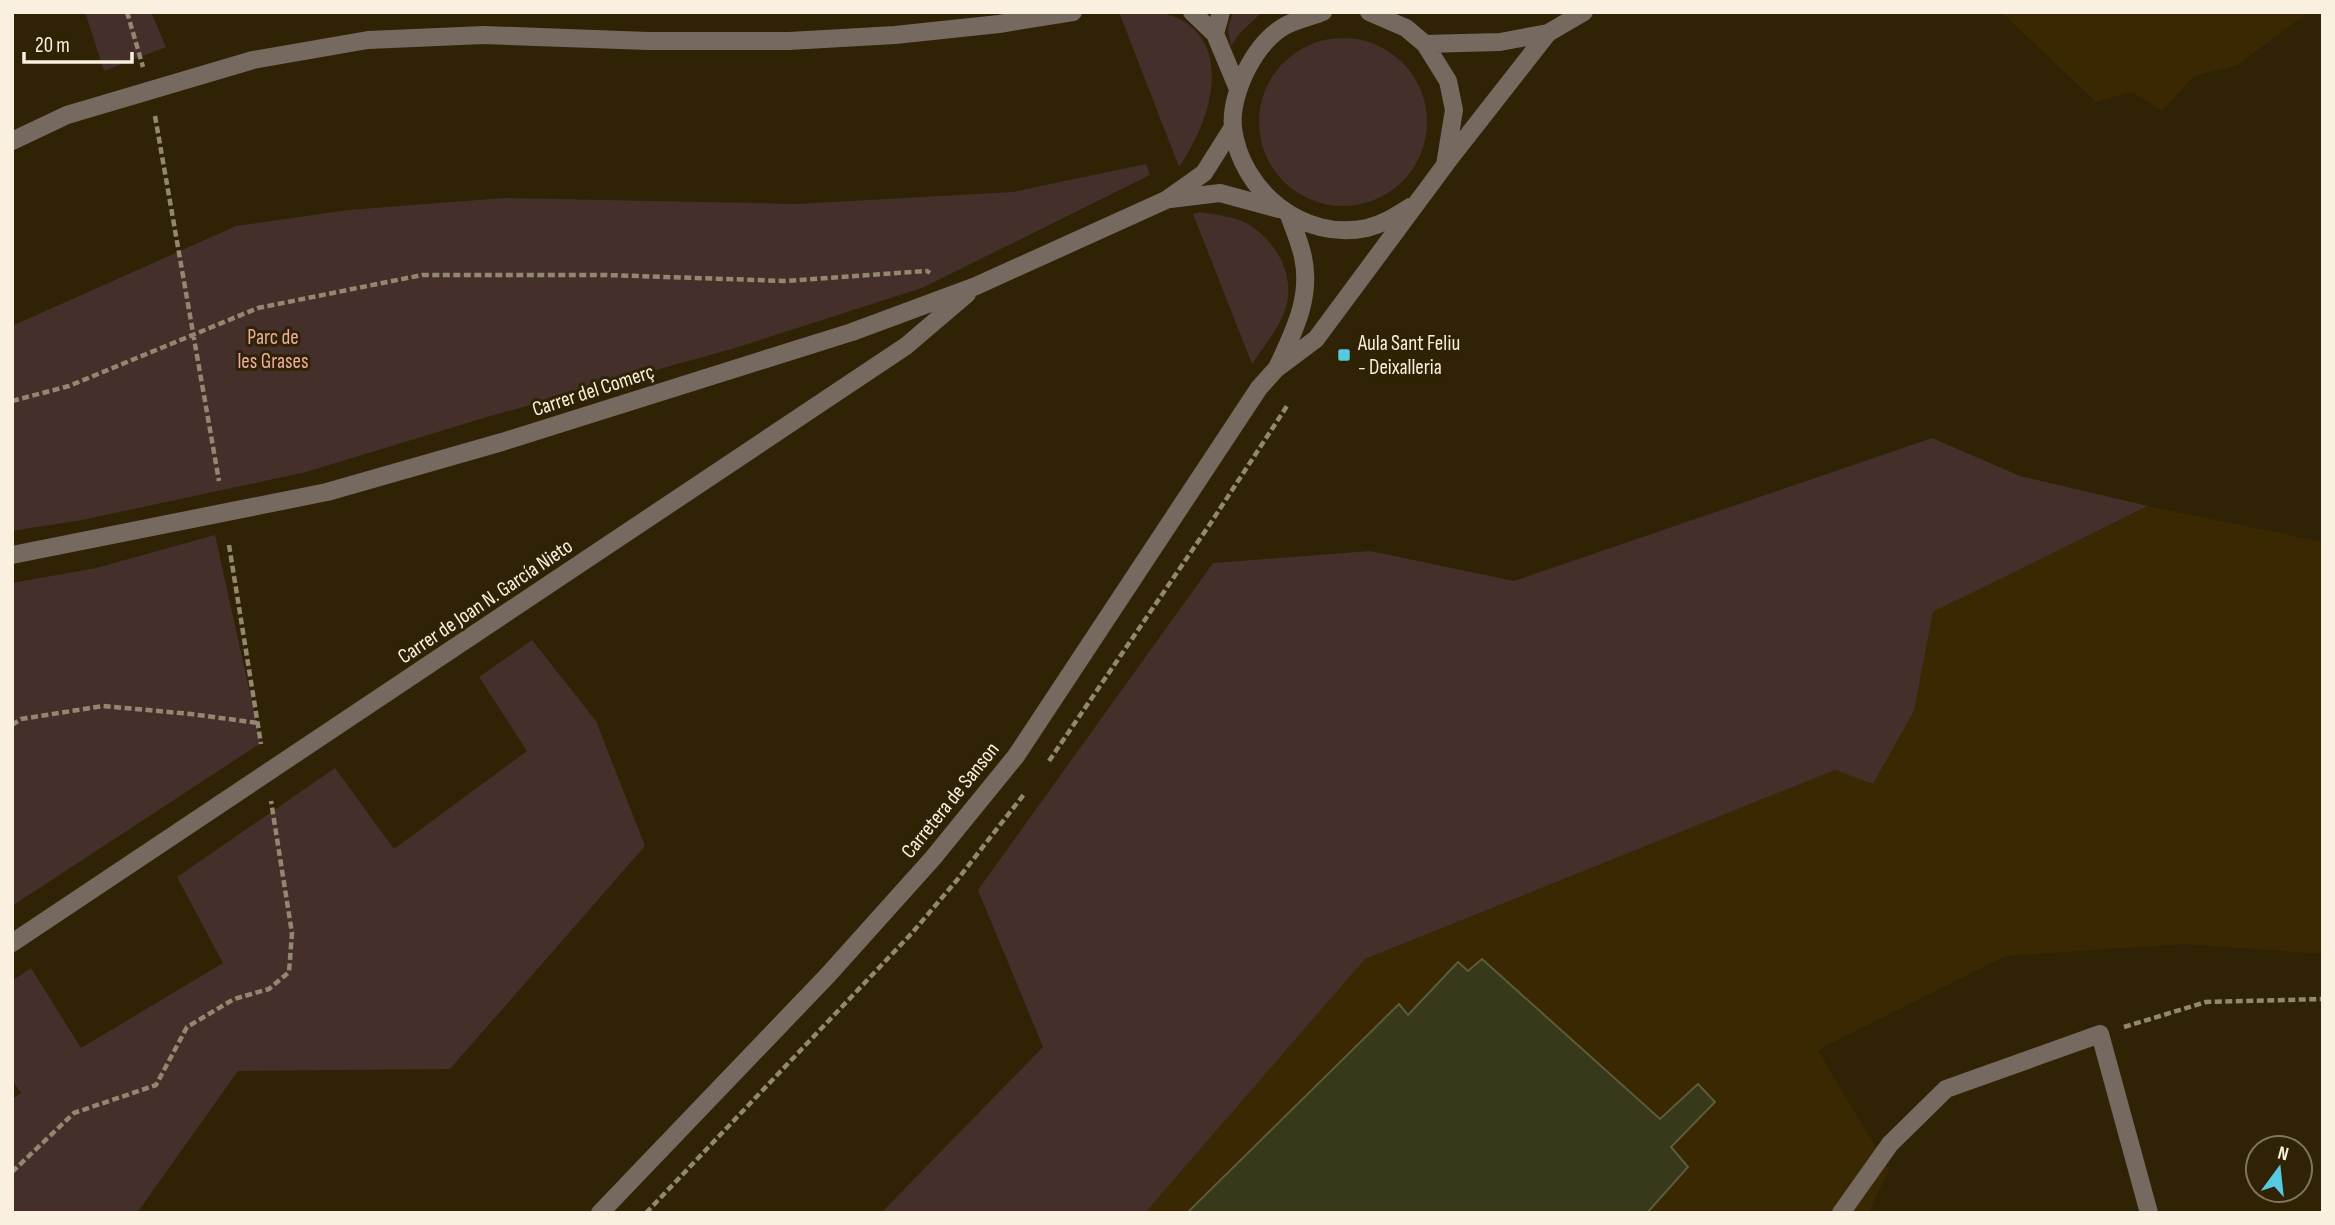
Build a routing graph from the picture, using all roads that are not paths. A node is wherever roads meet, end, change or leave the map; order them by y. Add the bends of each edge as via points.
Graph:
1 (1073, 12) edge
2 (1192, 12) edge
3 (1221, 12) edge
4 (1323, 12) edge
5 (1369, 12) edge
6 (1584, 12) edge
7 (1404, 20) edge
8 (1548, 33) junction
9 (1215, 34) junction
10 (1425, 44) junction
11 (1238, 89) junction
12 (1233, 127) junction
13 (12, 141) edge
14 (1445, 165) junction
15 (1166, 200) junction
16 (1419, 201) junction
17 (1284, 212) junction
18 (976, 286) junction
19 (1276, 369) junction
20 (12, 555) edge
21 (12, 943) edge
22 (600, 1213) edge
23 (1841, 1213) edge
24 (2148, 1213) edge

1 - 13 street via 895,35 789,41 484,35 368,40 253,60 67,115
2 - 9 street
3 - 9 street
4 - 11 street via 1283,27 1254,54
5 - 7 street
6 - 8 street
7 - 10 street
8 - 10 street via 1500,42
8 - 14 street
9 - 11 street
10 - 14 street via 1448,81 1454,110
11 - 12 street
12 - 15 street, Carrer del Comerç via 1204,173
12 - 17 street via 1245,170
14 - 16 street
15 - 17 street, Carrer del Comerç via 1220,193
15 - 18 street, Carrer del Comerç
16 - 17 street, Carrer del Comerç via 1387,221 1364,228 1325,229
16 - 19 street via 1316,339
17 - 19 street via 1303,259 1306,287 1301,316
18 - 20 street, Carrer del Comerç via 852,332 327,492
18 - 21 street, Carrer de Joan N. García Nieto via 906,346
19 - 22 street, Carretera de Sanson via 1259,388 1016,756 828,975
23 - 24 street via 1890,1144 1946,1089 2100,1034

